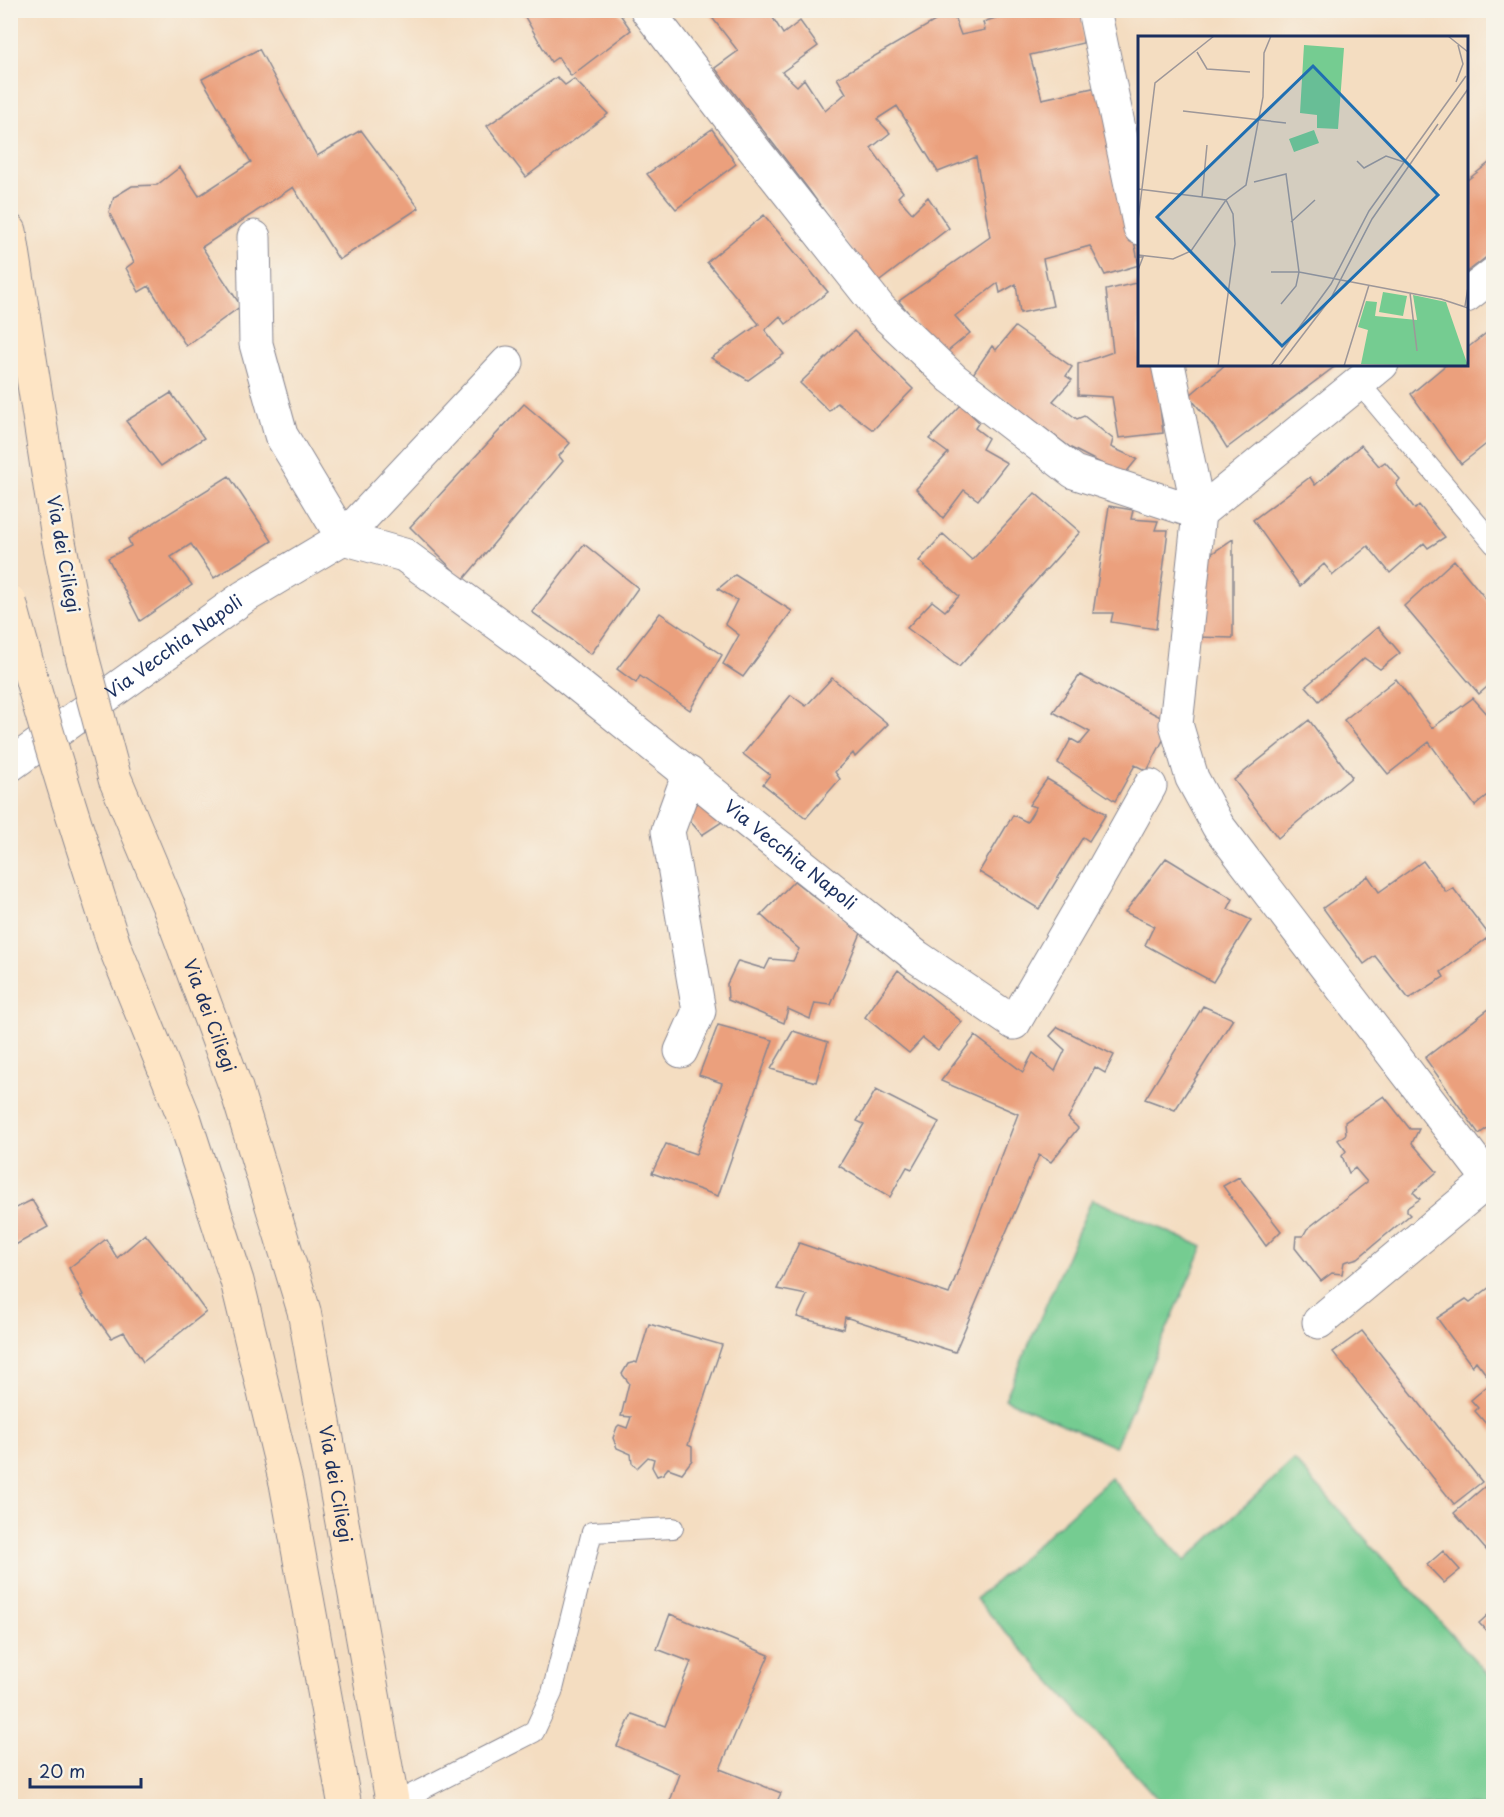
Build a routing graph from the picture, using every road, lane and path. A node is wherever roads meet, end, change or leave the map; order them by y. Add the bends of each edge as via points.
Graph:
1 (647, 10) edge
2 (1094, 10) edge
3 (1138, 219) edge
4 (10, 231) edge
5 (254, 237) dead end
6 (1494, 274) edge
7 (1468, 295) edge
8 (507, 363) dead end
9 (1168, 366) edge
10 (1370, 374) edge
11 (1199, 513) junction
12 (343, 538) junction
13 (1494, 544) edge
14 (10, 603) edge
15 (10, 765) edge
16 (689, 773) junction
17 (1150, 786) dead end
18 (681, 1051) dead end
19 (1492, 1181) edge
20 (1319, 1322) dead end
21 (673, 1528) dead end
22 (393, 1805) edge
23 (345, 1806) edge

1 - 11 street via 881,310 952,378 1074,472
2 - 3 street
4 - 22 main road, Via dei Ciliegi, bridge via 58,537 82,656 115,779 169,907 236,1088 304,1311
5 - 12 street via 256,344 281,435
6 - 7 street
8 - 12 street, Via Vecchia Napoli
9 - 11 street
10 - 11 street
10 - 13 lane
11 - 19 street via 1176,724 1192,778 1218,826
12 - 15 street, Via Vecchia Napoli via 244,597
12 - 16 street, Via Vecchia Napoli via 404,555 539,654
14 - 23 main road, bridge via 114,945 184,1117 237,1281 286,1483
16 - 17 street, Via Vecchia Napoli via 916,957 1014,1023
16 - 18 street via 668,831 699,1011
19 - 20 street
21 - 22 lane via 592,1532 552,1693 534,1732

